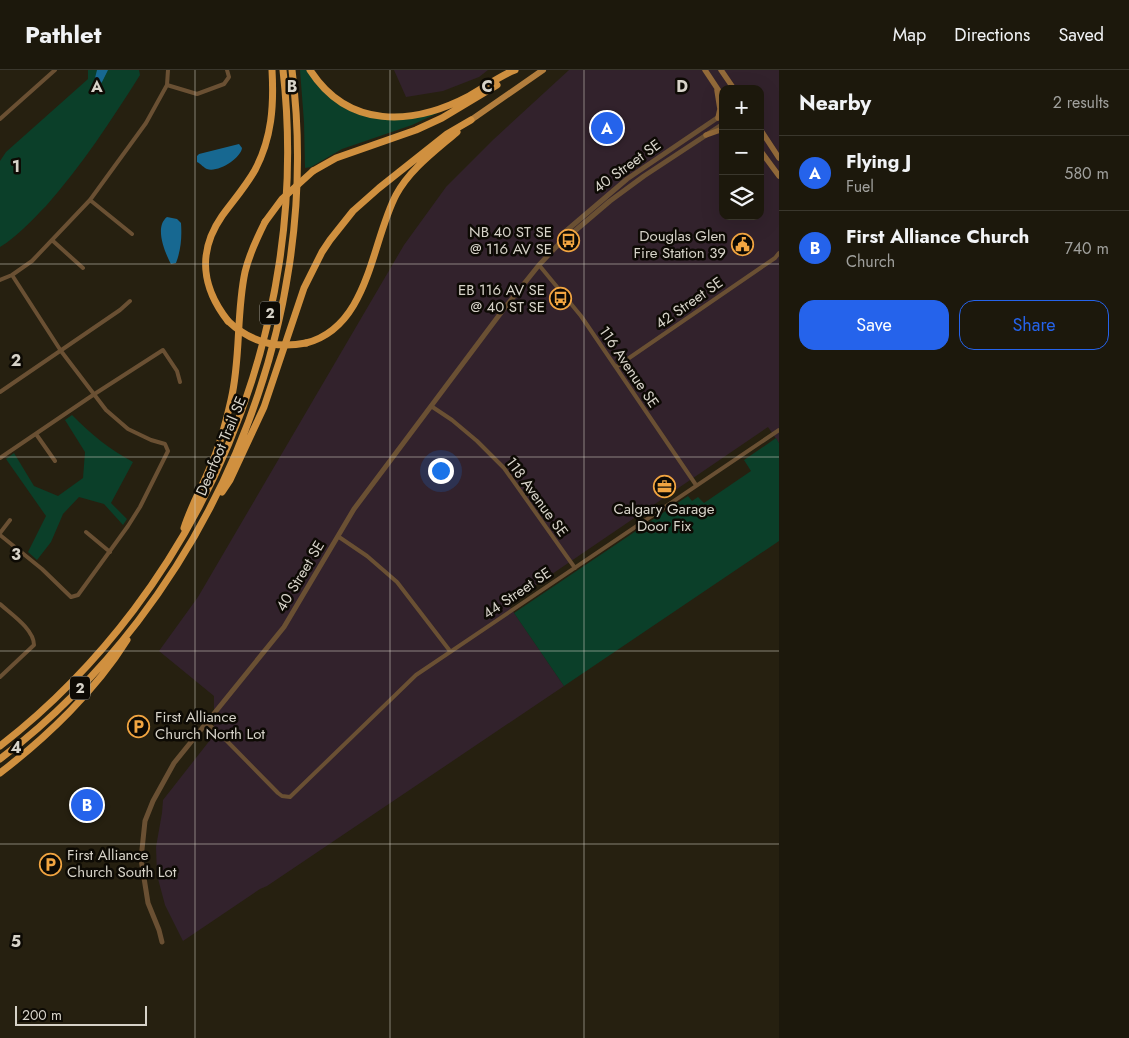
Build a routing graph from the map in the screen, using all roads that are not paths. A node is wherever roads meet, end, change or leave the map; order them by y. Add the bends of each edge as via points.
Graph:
1 (55, 70) edge
2 (168, 70) edge
3 (227, 70) edge
4 (272, 70) edge
5 (283, 70) edge
6 (292, 70) edge
7 (310, 70) edge
8 (516, 70) edge
9 (544, 70) edge
10 (705, 70) edge
11 (721, 70) edge
12 (166, 85) junction
13 (731, 85) edge
14 (717, 88) junction
15 (719, 91) edge
16 (719, 101) edge
17 (719, 117) edge
18 (0, 119) edge
19 (471, 120) junction
20 (719, 127) edge
21 (720, 130) edge
22 (761, 130) edge
23 (706, 135) junction
24 (764, 155) edge
25 (779, 158) edge
26 (779, 176) edge
27 (90, 200) junction
28 (132, 234) dead end
29 (53, 241) junction
30 (556, 247) junction
31 (778, 256) edge
32 (539, 265) junction
33 (83, 268) dead end
34 (12, 276) junction
35 (0, 280) edge
36 (130, 301) dead end
37 (61, 351) junction
38 (616, 367) junction
39 (180, 382) dead end
40 (0, 392) edge
41 (93, 395) junction
42 (431, 406) junction
43 (779, 430) edge
44 (36, 434) junction
45 (0, 458) edge
46 (55, 461) dead end
47 (696, 485) junction
48 (206, 517) junction
49 (10, 520) dead end
50 (86, 532) dead end
51 (0, 534) edge
52 (339, 537) junction
53 (180, 540) junction
54 (110, 552) junction
55 (574, 568) junction
56 (0, 604) edge
57 (148, 607) junction
58 (450, 651) junction
59 (0, 677) edge
60 (206, 722) junction
61 (20, 730) junction
62 (0, 740) edge
63 (0, 746) edge
64 (0, 759) edge
65 (0, 773) edge
66 (162, 942) dead end

1 - 18 street
2 - 12 street
3 - 12 street via 224,84 197,94
4 - 19 highway, bridge via 273,111 267,142 255,170 216,226 207,252 206,274 208,289 228,321 242,333 266,343 282,346 306,343 321,338 341,324 357,301 387,214 404,182
5 - 53 highway, Deerfoot Trail SE / 2 via 287,126 286,205 268,324 229,445
6 - 48 highway, Deerfoot Trail SE / 2 via 296,111 296,192 282,304 266,370 249,421
7 - 8 highway via 326,91 347,107 389,117 412,116 445,106
8 - 53 highway, bridge via 442,118 336,158 313,171 282,199 265,222 246,271 241,297 236,376 227,418 212,464 189,511
9 - 19 main road
10 - 14 main road
11 - 13 main road
12 - 27 street via 146,123
14 - 15 main road
14 - 16 main road
17 - 30 street, 40 Street SE via 627,179 566,231
19 - 48 highway via 447,134 379,188 353,211 326,246 304,288 264,407 230,480
20 - 23 street, 40 Street SE
21 - 23 main road
22 - 25 main road
23 - 30 street, 40 Street SE via 634,184
24 - 26 main road
27 - 28 street
27 - 29 street
29 - 33 street
29 - 34 street
30 - 32 street, 40 Street SE
31 - 38 street, 42 Street SE
32 - 38 street, 116 Avenue SE via 581,316
32 - 42 street, 40 Street SE
34 - 35 street
34 - 37 street
36 - 37 street
37 - 40 street
37 - 41 street
38 - 47 street, 116 Avenue SE
39 - 41 street via 177,371 163,350
41 - 44 street
41 - 54 street via 128,429 165,444 168,451 140,508
42 - 52 street, 40 Street SE via 354,509
42 - 55 street, 118 Avenue SE via 477,441 504,468
43 - 47 street, 44 Street SE
44 - 45 street
44 - 46 street
47 - 55 street, 44 Street SE
48 - 57 highway, Deerfoot Trail SE / 2
49 - 51 street
50 - 54 street
51 - 54 street via 71,597 78,595
52 - 58 street via 397,582
52 - 60 street, 40 Street SE via 284,627
53 - 61 highway, Deerfoot Trail SE / 2 via 109,641
55 - 58 street, 44 Street SE
56 - 59 street via 34,639 34,645
57 - 64 highway, Deerfoot Trail SE / 2 via 80,688
57 - 65 highway via 117,658 81,699
58 - 60 street, 44 Street SE via 416,675 287,798 278,793
60 - 66 street, 40 Street SE via 163,780 146,821 141,859 144,883
61 - 62 highway
61 - 63 highway, Deerfoot Trail SE / 2

